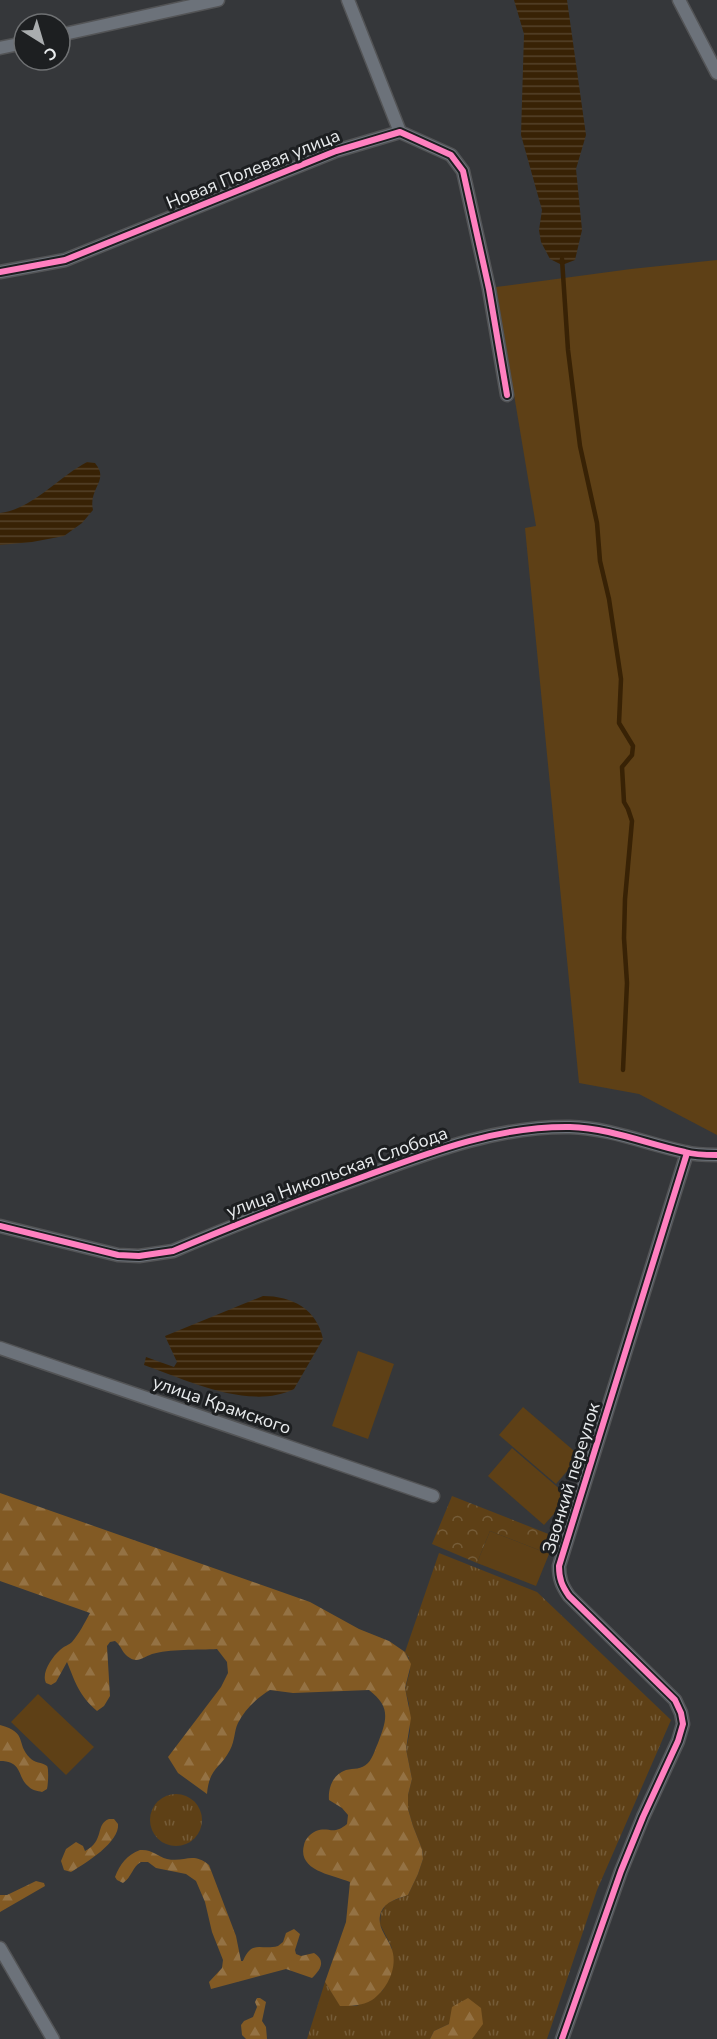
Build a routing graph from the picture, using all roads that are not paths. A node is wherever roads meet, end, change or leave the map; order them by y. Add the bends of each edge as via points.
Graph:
1 (218, 0) edge
2 (348, 0) edge
3 (679, 0) edge
4 (72, 32) edge
5 (717, 73) edge
6 (400, 132) junction
7 (0, 272) edge
8 (507, 395) dead end
9 (687, 1153) junction
10 (717, 1155) edge
11 (0, 1226) edge
12 (0, 1348) edge
13 (433, 1496) dead end
14 (0, 1948) edge
15 (53, 2039) edge
16 (562, 2039) edge

1 - 4 street
2 - 6 street
3 - 5 street
6 - 7 street, Новая Полевая улица via 336,151 65,260
6 - 8 street via 451,155 463,171
9 - 10 street, улица Никольская Слобода
9 - 11 street, улица Никольская Слобода via 600,1129 544,1128 484,1137 437,1149 156,1255 117,1256
9 - 16 street, Звонкий переулок via 559,1576 569,1596 675,1700 683,1724 621,1871
12 - 13 street, улица Крамского
14 - 15 street

